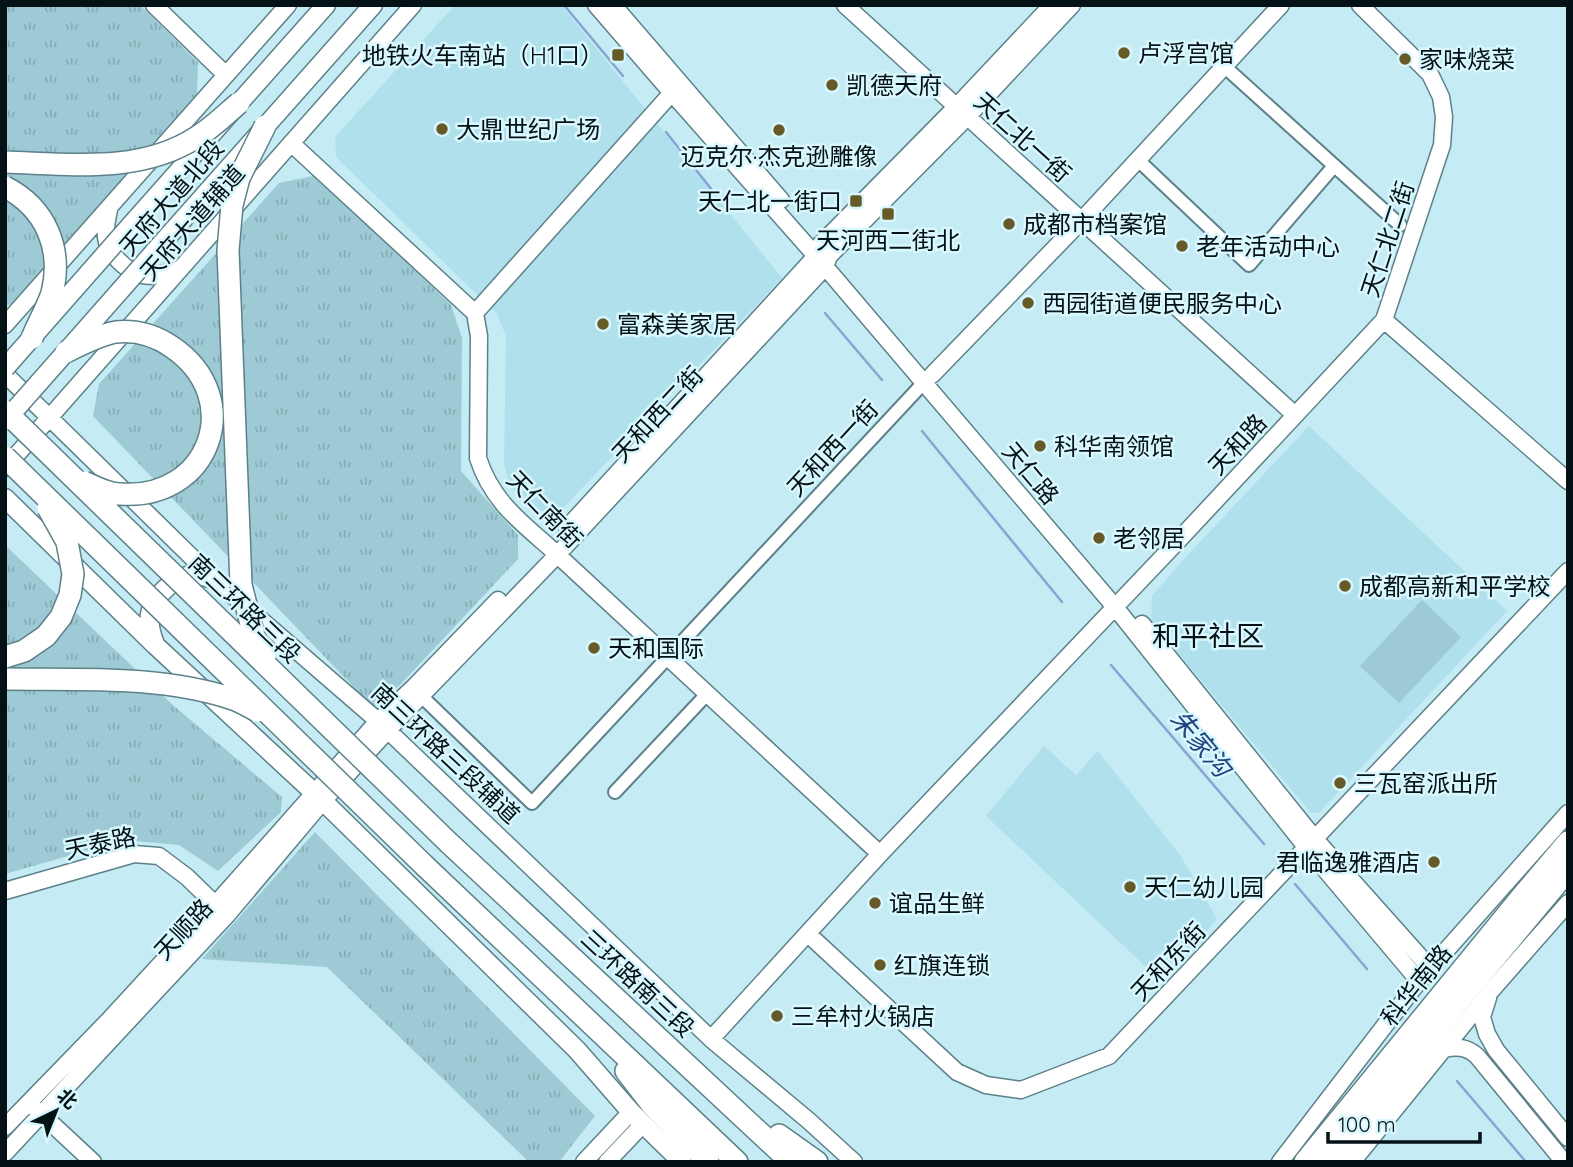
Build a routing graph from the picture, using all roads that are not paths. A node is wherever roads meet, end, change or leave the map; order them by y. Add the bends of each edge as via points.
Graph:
1 (154, 5) edge
2 (288, 5) edge
3 (326, 5) edge
4 (373, 5) edge
5 (413, 5) edge
6 (596, 5) edge
7 (613, 5) edge
8 (845, 5) edge
9 (1052, 5) edge
10 (1071, 5) edge
11 (1281, 5) edge
12 (1360, 5) edge
13 (1224, 67) junction
14 (226, 75) junction
15 (676, 89) junction
16 (240, 103) junction
17 (961, 112) junction
18 (265, 126) junction
19 (290, 143) junction
20 (1138, 160) junction
21 (5, 162) edge
22 (1334, 166) junction
23 (5, 187) edge
24 (109, 208) junction
25 (1082, 220) junction
26 (1400, 225) dead end
27 (822, 256) junction
28 (180, 269) junction
29 (475, 313) junction
30 (1384, 320) junction
31 (5, 325) edge
32 (32, 338) junction
33 (66, 352) junction
34 (6, 373) edge
35 (928, 379) junction
36 (5, 411) edge
37 (1295, 415) junction
38 (50, 418) junction
39 (5, 421) edge
40 (5, 457) edge
41 (5, 468) edge
42 (71, 475) junction
43 (1568, 481) edge
44 (37, 488) junction
45 (5, 498) edge
46 (553, 551) junction
47 (1568, 571) edge
48 (215, 580) junction
49 (1118, 603) junction
50 (155, 645) junction
51 (5, 657) edge
52 (667, 657) junction
53 (277, 676) junction
54 (5, 679) edge
55 (417, 692) junction
56 (707, 694) junction
57 (276, 721) junction
58 (383, 726) junction
59 (615, 792) dead end
60 (318, 797) junction
61 (1568, 813) edge
62 (1568, 842) edge
63 (449, 843) joint
64 (1311, 843) junction
65 (880, 854) junction
66 (1568, 870) edge
67 (1512, 875) junction
68 (1550, 890) junction
69 (5, 891) edge
70 (1568, 903) edge
71 (221, 910) junction
72 (1546, 928) junction
73 (808, 934) junction
74 (1425, 974) junction
75 (1490, 992) junction
76 (594, 1027) junction
77 (1377, 1035) junction
78 (711, 1039) junction
79 (1444, 1049) junction
80 (1412, 1089) junction
81 (723, 1097) junction
82 (1382, 1097) junction
83 (29, 1102) junction
84 (1348, 1110) junction
85 (42, 1114) junction
86 (637, 1118) junction
87 (5, 1127) edge
88 (1568, 1138) edge
89 (5, 1153) edge
90 (707, 1161) edge
91 (1305, 1161) edge
92 (93, 1162) edge
93 (584, 1162) edge
94 (607, 1162) edge
95 (682, 1162) edge
96 (737, 1162) edge
97 (791, 1162) edge
98 (817, 1162) edge
99 (853, 1162) edge
100 (1280, 1162) edge
101 (1330, 1162) edge
102 (1352, 1162) edge
103 (1564, 1162) edge

1 - 14 street
2 - 14 street
3 - 16 main road, 天府大道北段
4 - 18 main road, 天府大道北段
5 - 19 street, 天府大道辅道
6 - 15 street, 天仁路
7 - 15 street, 天仁路
8 - 17 street, 天仁北一街
9 - 17 street, 天和西二街
10 - 17 street, 天和西二街
11 - 13 street, 天和西一街
12 - 30 street, 天仁北二街 via 1430,74 1444,117 1442,145
13 - 20 street, 天和西一街
13 - 22 street
14 - 24 street
15 - 27 street, 天仁路
15 - 29 street
16 - 21 highway, bridge via 198,137 136,161 94,165
16 - 32 main road, 天府大道北段, bridge
17 - 25 street, 天仁北一街
17 - 27 street, 天和西二街
18 - 33 main road, 天府大道北段, bridge
18 - 53 highway, bridge via 239,178 228,250 241,585 254,636
19 - 28 street, 天府大道辅道
19 - 29 street
20 - 22 street via 1250,265
20 - 25 street, 天和西一街
22 - 26 street
23 - 32 highway, bridge via 34,208 54,247 51,296
24 - 28 street via 106,239 125,267 142,275
24 - 31 street
25 - 35 street, 天和西一街
25 - 37 street, 天仁北一街
27 - 35 street, 天仁路
27 - 46 street, 天和西二街
28 - 38 street, 天府大道辅道
29 - 46 street, 天仁南街 via 479,336 478,458 484,477 515,517
30 - 37 street, 天和路
30 - 43 street, 天仁北二街
32 - 34 main road, 天府大道北段, bridge
33 - 39 main road, 天府大道北段, bridge
33 - 42 highway, bridge via 117,332 144,333 164,341 201,375 212,414 203,454 170,487 118,495
34 - 38 street, 南三环路三段辅道
35 - 49 street, 天仁路
35 - 52 street, 天和西一街
36 - 42 highway, 南三环路三段, bridge
37 - 49 street, 天和路
38 - 41 street, 天府大道辅道
38 - 48 street, 南三环路三段辅道
40 - 44 highway, bridge
42 - 53 highway, 南三环路三段, bridge
44 - 51 highway, bridge via 67,542 73,574 70,594 61,617 46,636
44 - 57 highway, bridge
45 - 50 main road
46 - 52 street, 天仁南街
46 - 55 street, 天和西二街
47 - 64 street, 天和东街
48 - 50 main road via 187,576 161,593 151,610
48 - 58 street, 南三环路三段辅道
49 - 64 street, 天仁路
49 - 65 street, 天和路
50 - 60 main road
52 - 55 street, 天和西一街 via 532,803
52 - 56 street, 天仁南街
53 - 63 highway, 南三环路三段, bridge
54 - 57 highway, bridge via 179,686 235,699
55 - 58 street, 天和西二街
56 - 59 street
56 - 65 street, 天仁南街
57 - 76 highway, bridge
58 - 60 street, 天顺路
58 - 78 street, 南三环路三段辅道
60 - 71 street, 天顺路
60 - 86 main road via 577,1050
61 - 67 street
62 - 67 street
62 - 84 highway, 科华南路
63 - 81 highway, 三环路南三段
64 - 73 street, 天和东街 via 1109,1056 1021,1090 986,1086 957,1072
64 - 74 street, 天仁路
65 - 73 street, 天和路
66 - 68 highway, 科华南路
67 - 74 street
68 - 72 street
68 - 82 highway, 科华南路
69 - 71 street, 天泰路 via 134,854 159,856
70 - 72 street
71 - 83 street, 天顺路
71 - 85 street, 天顺路
72 - 75 street
73 - 78 street, 天和路
74 - 77 street
75 - 79 street
75 - 88 street via 1482,1017 1487,1034
76 - 90 highway via 653,1106
76 - 96 highway
77 - 84 street via 1369,1069
77 - 100 street
78 - 99 street, 南三环路三段辅道
79 - 80 street
79 - 103 street via 1470,1049 1478,1056
80 - 82 street
80 - 102 street
81 - 97 highway, 三环路南三段
81 - 98 highway
82 - 101 highway, 科华南路
83 - 85 street
83 - 87 street, 天顺路
84 - 91 highway, 科华南路
85 - 89 street, 天顺路
85 - 92 street
86 - 93 street
86 - 94 street
86 - 95 main road

